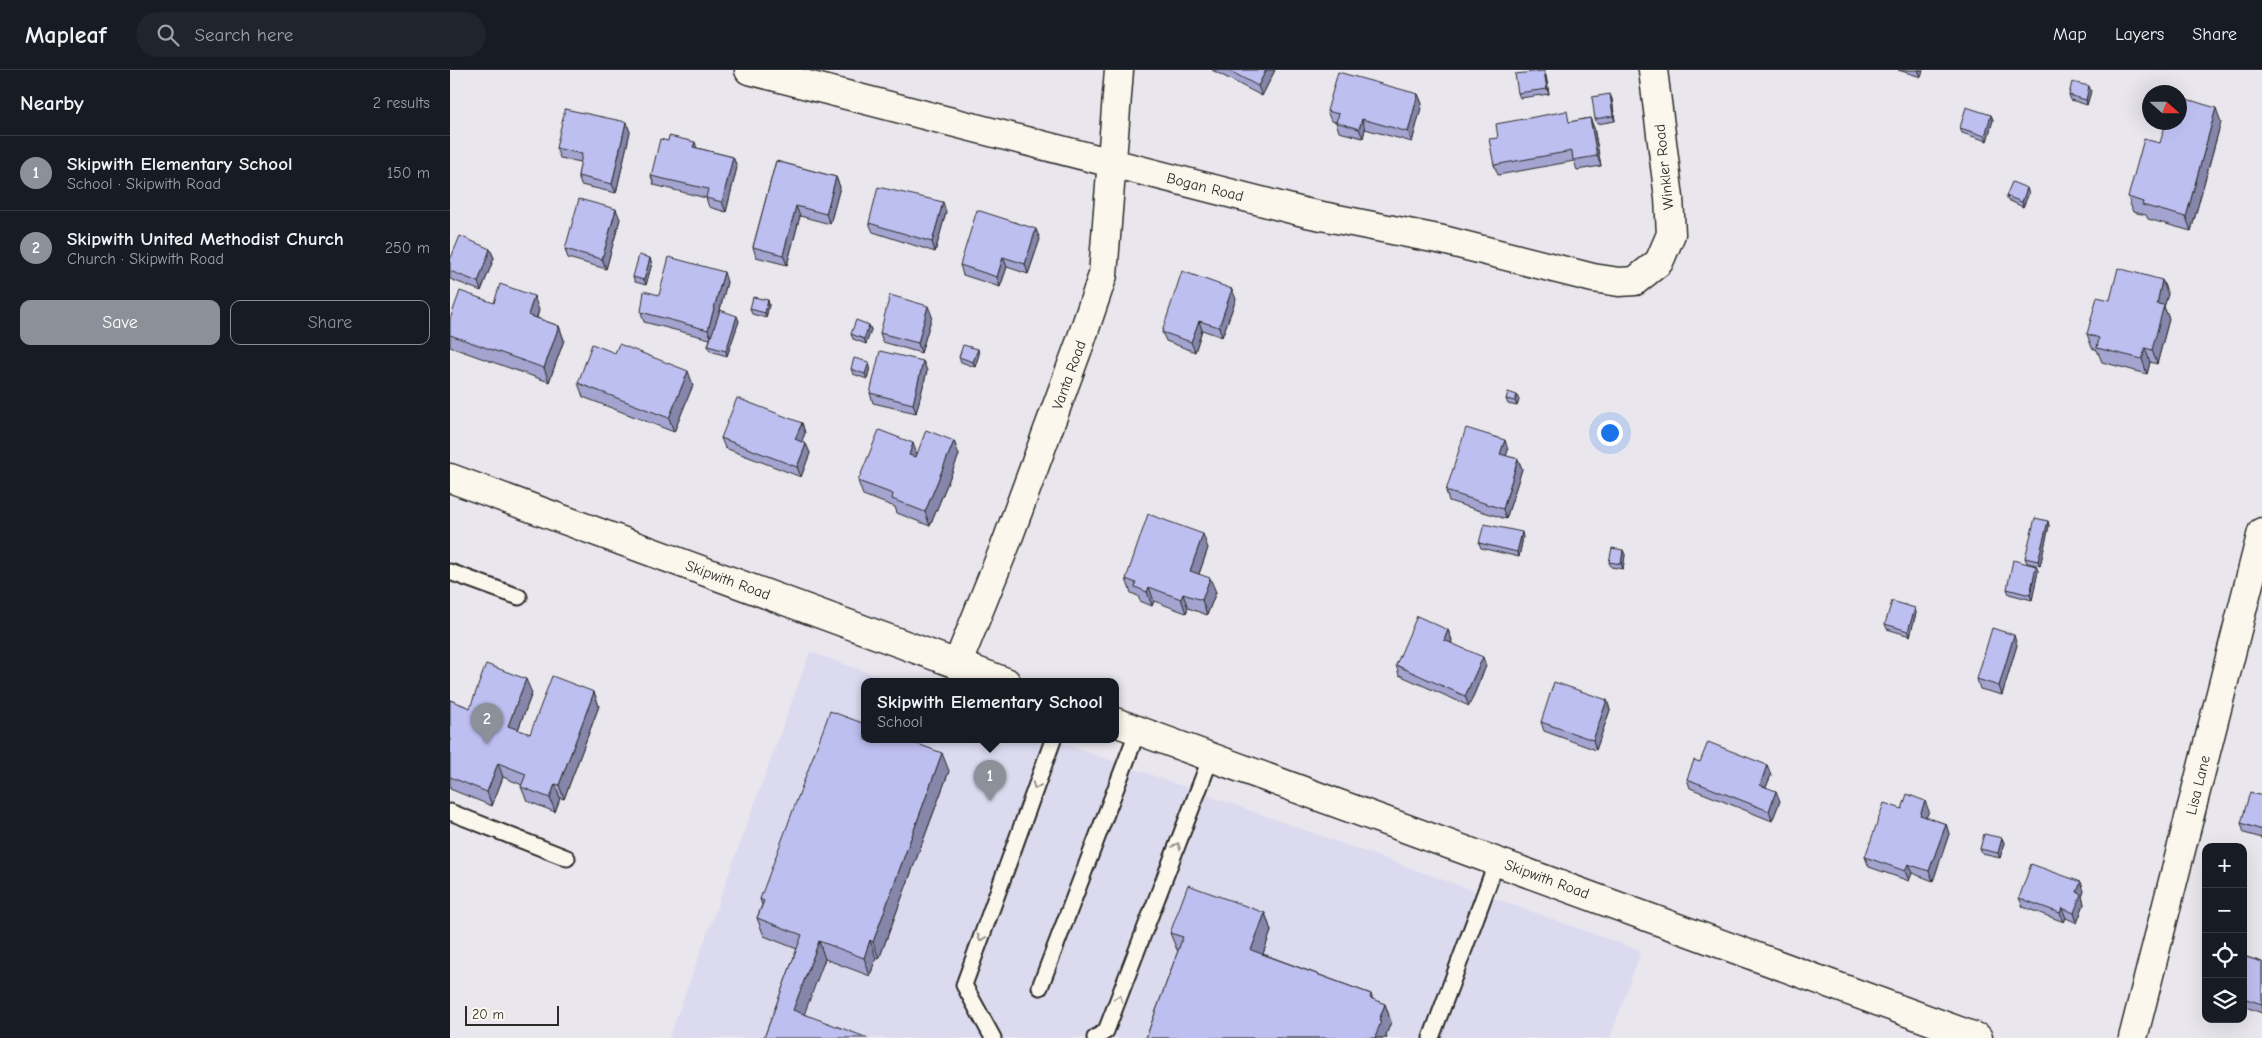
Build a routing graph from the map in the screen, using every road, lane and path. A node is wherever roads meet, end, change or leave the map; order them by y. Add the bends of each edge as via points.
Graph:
1 (749, 70) edge
2 (1119, 70) edge
3 (1652, 70) edge
4 (1112, 163) junction
5 (1659, 262) joint
6 (451, 482) edge
7 (2262, 532) edge
8 (450, 572) edge
9 (519, 597) dead end
10 (956, 665) junction
11 (994, 678) edge
12 (1126, 726) edge
13 (1052, 743) edge
14 (1211, 757) junction
15 (450, 812) edge
16 (567, 858) dead end
17 (1497, 861) junction
18 (1040, 987) dead end
19 (994, 1038) edge
20 (1095, 1038) edge
21 (1431, 1038) edge
22 (1978, 1038) edge
23 (2133, 1038) edge

1 - 4 street, Bogan Road
2 - 4 street, Vanta Road
3 - 5 street, Winkler Road via 1671,234
4 - 5 street, Bogan Road via 1307,213 1444,240 1593,278 1635,281
4 - 10 street, Vanta Road via 1103,276 1007,542
6 - 10 street, Skipwith Road
7 - 23 street, Lisa Lane
8 - 9 lane
10 - 11 street, Skipwith Road
12 - 14 street, Skipwith Road
12 - 18 lane
13 -> 19 lane via 964,985
14 - 17 street, Skipwith Road
20 -> 14 lane via 1106,1031
15 - 16 lane
17 - 21 lane
17 - 22 street, Skipwith Road

